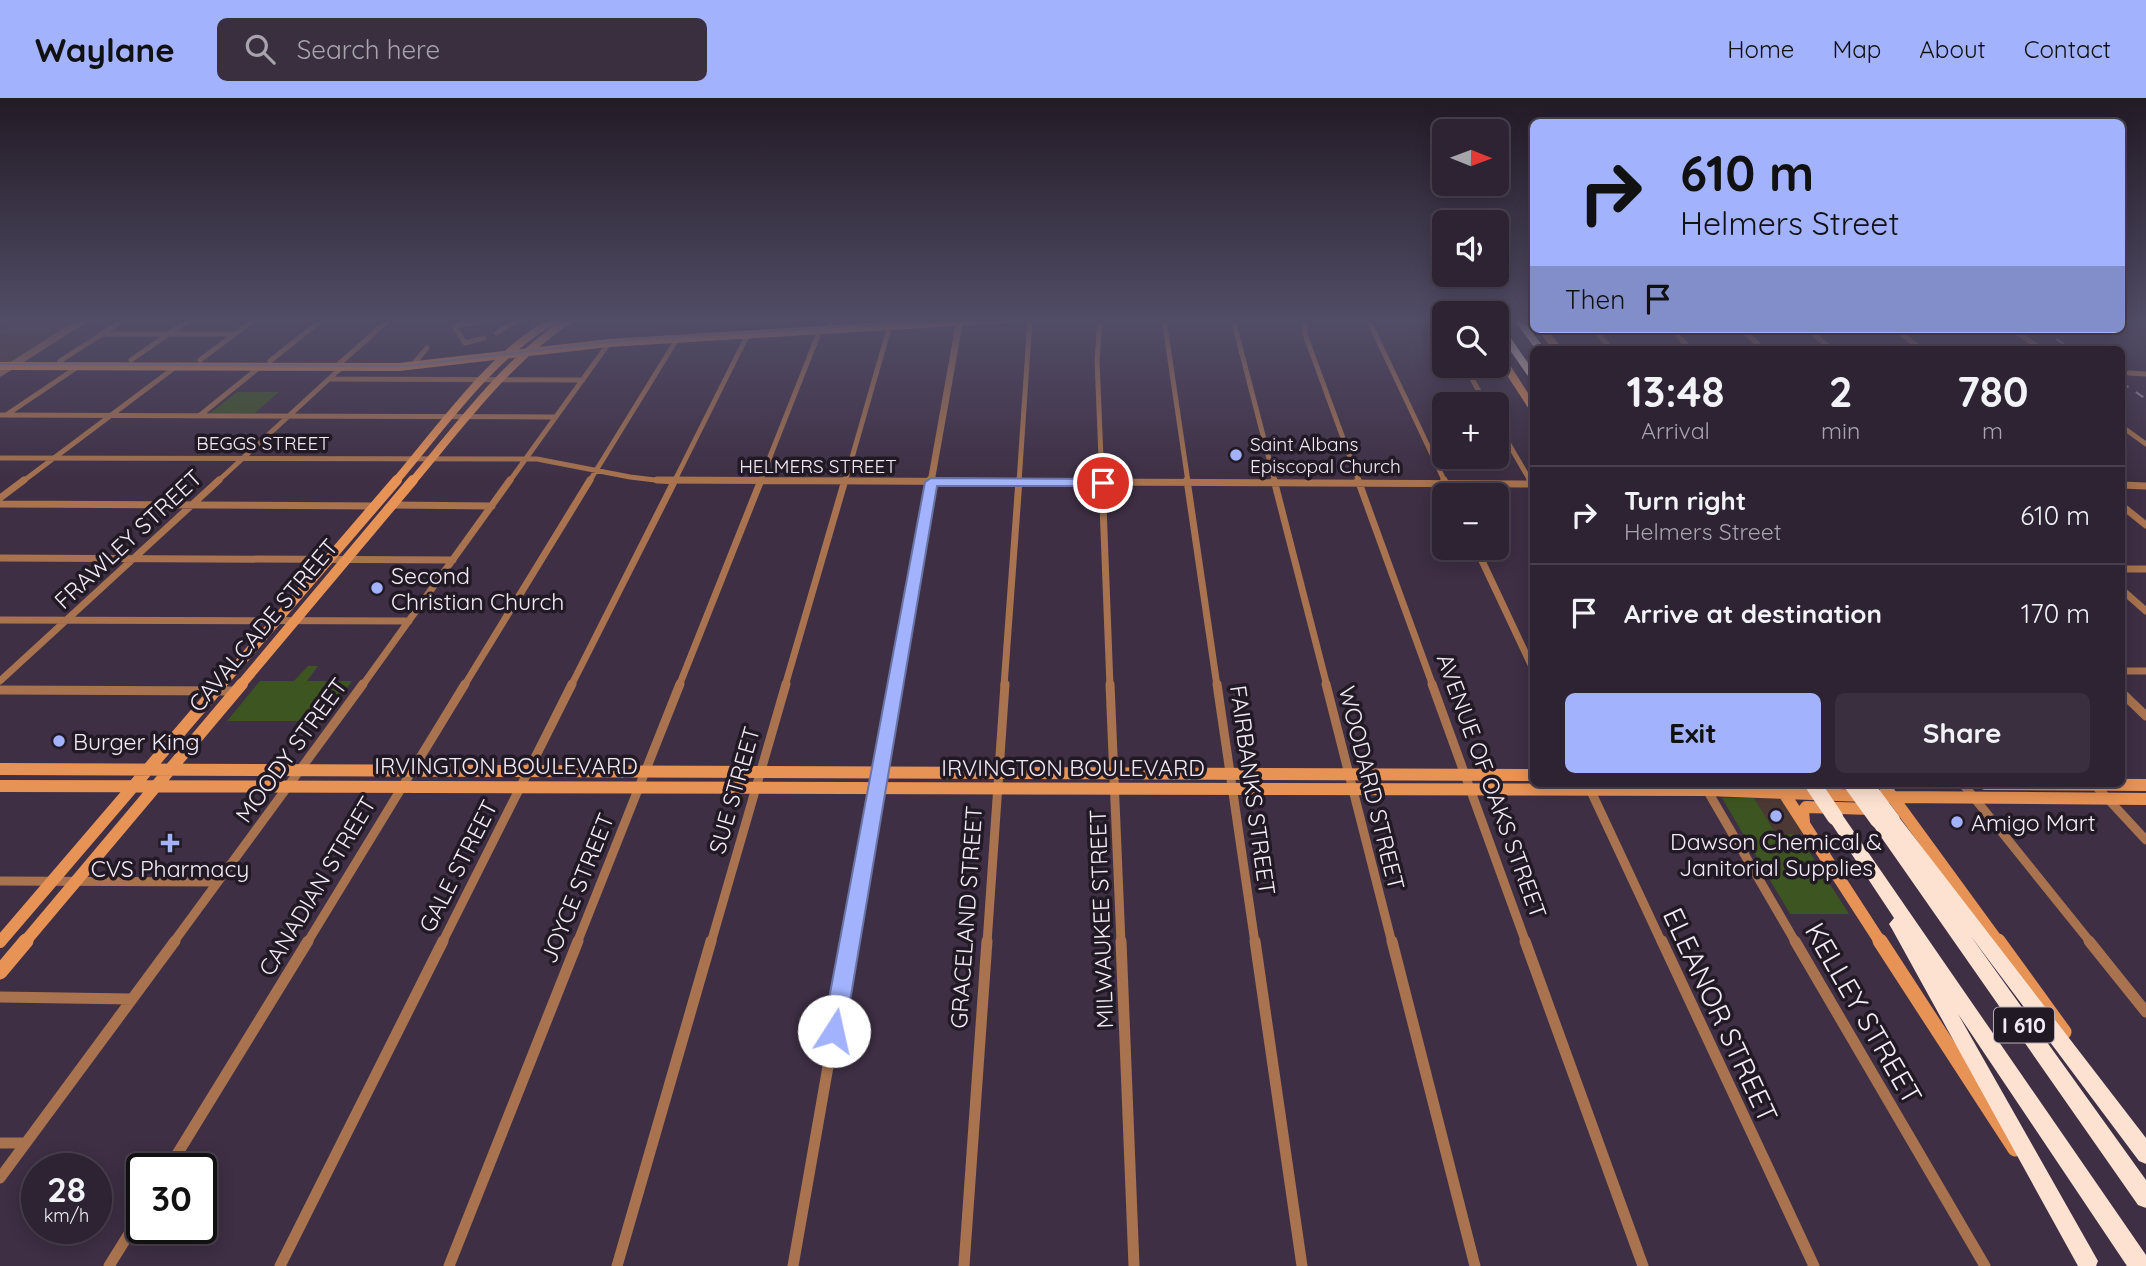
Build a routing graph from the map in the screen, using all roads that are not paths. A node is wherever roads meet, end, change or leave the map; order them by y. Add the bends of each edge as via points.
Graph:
1 (67, 374) edge
2 (167, 374) edge
3 (252, 374) edge
4 (334, 374) edge
5 (489, 374) edge
6 (503, 374) edge
7 (588, 374) edge
8 (656, 374) edge
9 (728, 374) edge
10 (803, 374) edge
11 (877, 374) edge
12 (950, 374) edge
13 (1026, 374) edge
14 (1098, 374) edge
15 (1172, 374) edge
16 (1247, 374) edge
17 (1320, 374) edge
18 (1394, 374) edge
19 (1511, 374) edge
20 (330, 379) junction
21 (484, 379) junction
22 (498, 379) junction
23 (583, 380) junction
24 (1530, 403) edge
25 (3, 415) edge
26 (110, 416) junction
27 (199, 416) junction
28 (289, 416) junction
29 (454, 416) junction
30 (467, 416) junction
31 (556, 416) junction
32 (2125, 429) edge
33 (2146, 444) edge
34 (1509, 445) edge
35 (0, 458) edge
36 (52, 458) junction
37 (242, 458) junction
38 (418, 458) junction
39 (432, 458) junction
40 (526, 459) junction
41 (597, 469) junction
42 (674, 482) junction
43 (761, 482) junction
44 (846, 482) junction
45 (931, 482) junction
46 (1017, 482) junction
47 (1530, 482) edge
48 (1103, 483) junction
49 (1189, 483) junction
50 (1274, 483) junction
51 (1360, 483) junction
52 (1432, 483) edge
53 (1446, 483) edge
54 (1509, 484) edge
55 (1530, 485) edge
56 (2125, 485) edge
57 (2146, 486) edge
58 (0, 498) edge
59 (0, 504) edge
60 (192, 505) junction
61 (392, 505) junction
62 (376, 506) junction
63 (492, 506) junction
64 (2125, 508) edge
65 (2146, 525) edge
66 (0, 558) edge
67 (133, 559) junction
68 (330, 560) junction
69 (345, 560) junction
70 (453, 560) junction
71 (1482, 560) edge
72 (2125, 569) edge
73 (2146, 569) edge
74 (2125, 593) edge
75 (2146, 611) edge
76 (0, 620) edge
77 (66, 620) junction
78 (278, 620) junction
79 (295, 620) junction
80 (409, 621) junction
81 (1530, 663) edge
82 (2125, 671) edge
83 (2146, 671) edge
84 (0, 681) edge
85 (0, 690) edge
86 (218, 691) junction
87 (235, 691) junction
88 (2125, 696) edge
89 (2146, 716) edge
90 (0, 769) edge
91 (40, 770) junction
92 (301, 770) junction
93 (148, 771) junction
94 (167, 771) junction
95 (412, 771) junction
96 (529, 771) junction
97 (645, 772) junction
98 (761, 772) junction
99 (879, 773) junction
100 (996, 773) junction
101 (1114, 774) junction
102 (1231, 774) junction
103 (1348, 775) junction
104 (1465, 775) junction
105 (1530, 775) edge
106 (136, 785) junction
107 (156, 785) junction
108 (290, 785) junction
109 (403, 785) junction
110 (2125, 785) edge
111 (2146, 785) edge
112 (0, 786) edge
113 (24, 786) junction
114 (522, 786) junction
115 (640, 786) junction
116 (757, 787) junction
117 (877, 787) junction
118 (1589, 787) edge
119 (1706, 787) edge
120 (1815, 787) edge
121 (1855, 787) edge
122 (1867, 787) edge
123 (1885, 787) edge
124 (1966, 787) edge
125 (2097, 787) edge
126 (995, 788) junction
127 (1115, 788) junction
128 (1781, 788) edge
129 (1233, 789) junction
130 (1352, 789) junction
131 (1471, 789) junction
132 (1892, 797) junction
133 (1974, 797) junction
134 (2108, 799) junction
135 (2146, 799) edge
136 (1885, 820) junction
137 (1804, 824) junction
138 (1916, 830) junction
139 (1849, 837) junction
140 (2146, 840) edge
141 (0, 881) edge
142 (52, 881) junction
143 (75, 881) junction
144 (217, 882) junction
145 (0, 942) edge
146 (0, 972) edge
147 (0, 997) edge
148 (132, 999) junction
149 (2146, 1012) edge
150 (0, 1143) edge
151 (25, 1143) junction
152 (2146, 1144) edge
153 (178, 1153) edge
154 (2146, 1154) edge
155 (0, 1178) edge
156 (2146, 1198) edge
157 (126, 1239) edge
158 (2089, 1264) edge
159 (109, 1266) edge
160 (280, 1266) edge
161 (449, 1266) edge
162 (618, 1266) edge
163 (793, 1266) edge
164 (964, 1266) edge
165 (1133, 1266) edge
166 (1302, 1266) edge
167 (1475, 1266) edge
168 (1643, 1266) edge
169 (1814, 1266) edge
170 (1984, 1266) edge
171 (2140, 1266) edge

1 - 25 street
2 - 26 street
3 - 27 street
4 - 20 street, FRAWLEY STREET
5 - 21 main road, CAVALCADE STREET
6 - 22 main road, CAVALCADE STREET
7 - 23 street, MOODY STREET
8 - 41 street, CANADIAN STREET
9 - 42 street, GALE STREET
10 - 43 street, JOYCE STREET
11 - 44 street, SUE STREET
12 - 45 street
13 - 46 street, GRACELAND STREET
14 - 48 street, MILWAUKEE STREET
15 - 49 street, FAIRBANKS STREET
16 - 50 street, WOODARD STREET
17 - 51 street, AVENUE OF OAKS STREET
18 - 53 street
19 - 24 main road
20 - 21 street
20 - 28 street, FRAWLEY STREET
21 - 22 street
21 - 29 main road, CAVALCADE STREET
22 - 23 street
22 - 30 main road, CAVALCADE STREET
23 - 31 street, MOODY STREET
25 - 26 street
26 - 27 street
26 - 36 street
27 - 28 street
28 - 29 street
28 - 37 street, FRAWLEY STREET
29 - 30 street
29 - 38 main road, CAVALCADE STREET
30 - 31 street
30 - 39 main road, CAVALCADE STREET
31 - 40 street, MOODY STREET
32 - 33 street
34 - 47 street
35 - 36 street, BEGGS STREET
36 - 37 street, BEGGS STREET
36 - 58 street
37 - 38 street, BEGGS STREET
37 - 60 street, FRAWLEY STREET
38 - 39 street, BEGGS STREET
38 - 62 main road, CAVALCADE STREET
39 - 40 street, BEGGS STREET
39 - 61 main road, CAVALCADE STREET
40 - 41 street, HELMERS STREET
40 - 63 street, MOODY STREET
41 - 42 street, HELMERS STREET
41 - 95 street, CANADIAN STREET
42 - 43 street, HELMERS STREET
42 - 96 street, GALE STREET
43 - 44 street, HELMERS STREET
43 - 97 street, JOYCE STREET
44 - 45 street, HELMERS STREET
44 - 98 street, SUE STREET
45 - 46 street, HELMERS STREET
45 - 99 street
46 - 48 street, HELMERS STREET
46 - 100 street, GRACELAND STREET
48 - 49 street, HELMERS STREET
48 - 101 street, MILWAUKEE STREET
49 - 50 street, HELMERS STREET
49 - 102 street, FAIRBANKS STREET
50 - 51 street, HELMERS STREET
50 - 103 street, WOODARD STREET
51 - 52 street, HELMERS STREET
51 - 104 street, AVENUE OF OAKS STREET
54 - 55 street, HELMERS STREET
56 - 57 street
59 - 60 street
60 - 62 street
60 - 67 street, FRAWLEY STREET
61 - 63 street
61 - 69 main road, CAVALCADE STREET
62 - 68 main road, CAVALCADE STREET
63 - 70 street, MOODY STREET
64 - 65 street
66 - 67 street
67 - 68 street
67 - 77 street, FRAWLEY STREET
68 - 69 street
68 - 78 main road, CAVALCADE STREET
69 - 70 street
69 - 79 main road, CAVALCADE STREET
70 - 80 street, MOODY STREET
71 - 81 street
72 - 73 street
74 - 75 street
76 - 77 street
77 - 78 street
77 - 84 street, FRAWLEY STREET
78 - 79 street
78 - 86 main road, CAVALCADE STREET
79 - 80 street
79 - 87 main road, CAVALCADE STREET
80 - 92 street, MOODY STREET
82 - 83 street
85 - 86 street
86 - 87 street
86 - 93 main road, CAVALCADE STREET
87 - 94 main road, CAVALCADE STREET
88 - 89 street
90 - 91 main road, IRVINGTON BOULEVARD
91 - 93 main road, IRVINGTON BOULEVARD
91 - 113 main road
92 - 94 main road, IRVINGTON BOULEVARD
92 - 95 main road, IRVINGTON BOULEVARD
92 - 108 street, MOODY STREET
93 - 94 main road, IRVINGTON BOULEVARD
93 - 106 main road, CAVALCADE STREET
94 - 107 main road, CAVALCADE STREET
95 - 96 main road, IRVINGTON BOULEVARD
95 - 109 street, CANADIAN STREET
96 - 97 main road, IRVINGTON BOULEVARD
96 - 114 street, GALE STREET
97 - 98 main road, IRVINGTON BOULEVARD
97 - 115 street, JOYCE STREET
98 - 99 main road, IRVINGTON BOULEVARD
98 - 116 street, SUE STREET
99 - 100 main road, IRVINGTON BOULEVARD
99 - 117 street
100 - 101 main road, IRVINGTON BOULEVARD
100 - 126 street, GRACELAND STREET
101 - 102 main road, IRVINGTON BOULEVARD
101 - 127 street, MILWAUKEE STREET
102 - 103 main road, IRVINGTON BOULEVARD
102 - 129 street, FAIRBANKS STREET
103 - 104 main road, IRVINGTON BOULEVARD
103 - 130 street, WOODARD STREET
104 - 105 main road, IRVINGTON BOULEVARD
104 - 131 street, AVENUE OF OAKS STREET
106 - 107 main road, IRVINGTON BOULEVARD
106 - 113 main road, IRVINGTON BOULEVARD
106 - 142 main road, CAVALCADE STREET
107 - 108 main road, IRVINGTON BOULEVARD
107 - 143 main road, CAVALCADE STREET
108 - 109 main road, IRVINGTON BOULEVARD
108 - 144 street, MOODY STREET
109 - 114 main road, IRVINGTON BOULEVARD
109 - 153 street, CANADIAN STREET
110 - 111 main road
112 - 113 main road, IRVINGTON BOULEVARD
114 - 115 main road, IRVINGTON BOULEVARD
114 - 160 street, GALE STREET
115 - 116 main road, IRVINGTON BOULEVARD
115 - 161 street, JOYCE STREET
116 - 117 main road, IRVINGTON BOULEVARD
116 - 162 street, SUE STREET
117 - 126 main road, IRVINGTON BOULEVARD
117 - 163 street
118 - 119 main road, IRVINGTON BOULEVARD
118 - 131 main road, IRVINGTON BOULEVARD
118 - 169 street, ELEANOR STREET
119 - 128 main road, IRVINGTON BOULEVARD
119 - 170 street, KELLEY STREET
120 - 139 highway, I 610, bridge
121 - 136 highway, I 610, bridge
122 - 136 highway, bridge
123 - 132 main road
124 - 133 street
125 - 134 street
126 - 127 main road, IRVINGTON BOULEVARD
126 - 164 street, GRACELAND STREET
127 - 129 main road, IRVINGTON BOULEVARD
127 - 165 street, MILWAUKEE STREET
128 - 132 main road, IRVINGTON BOULEVARD
128 - 137 main road
129 - 130 main road, IRVINGTON BOULEVARD
129 - 166 street, FAIRBANKS STREET
130 - 131 main road, IRVINGTON BOULEVARD
130 - 167 street, WOODARD STREET
131 - 168 street, AVENUE OF OAKS STREET
132 - 133 main road, IRVINGTON BOULEVARD
132 - 138 main road
133 - 134 main road, IRVINGTON BOULEVARD
133 - 149 street
134 - 135 main road, IRVINGTON BOULEVARD
134 - 140 street
136 - 154 highway
136 - 156 highway, I 610
137 - 138 main road via 1803,811 1814,805 1890,811
137 - 158 main road
138 - 152 main road
139 - 158 highway
139 - 171 highway, I 610
141 - 142 street
142 - 143 street
142 - 145 main road, CAVALCADE STREET
143 - 144 street
143 - 146 main road, CAVALCADE STREET
144 - 148 street, MOODY STREET
147 - 148 street
148 - 151 street, MOODY STREET
150 - 151 street
151 - 155 street, MOODY STREET
157 - 159 street

